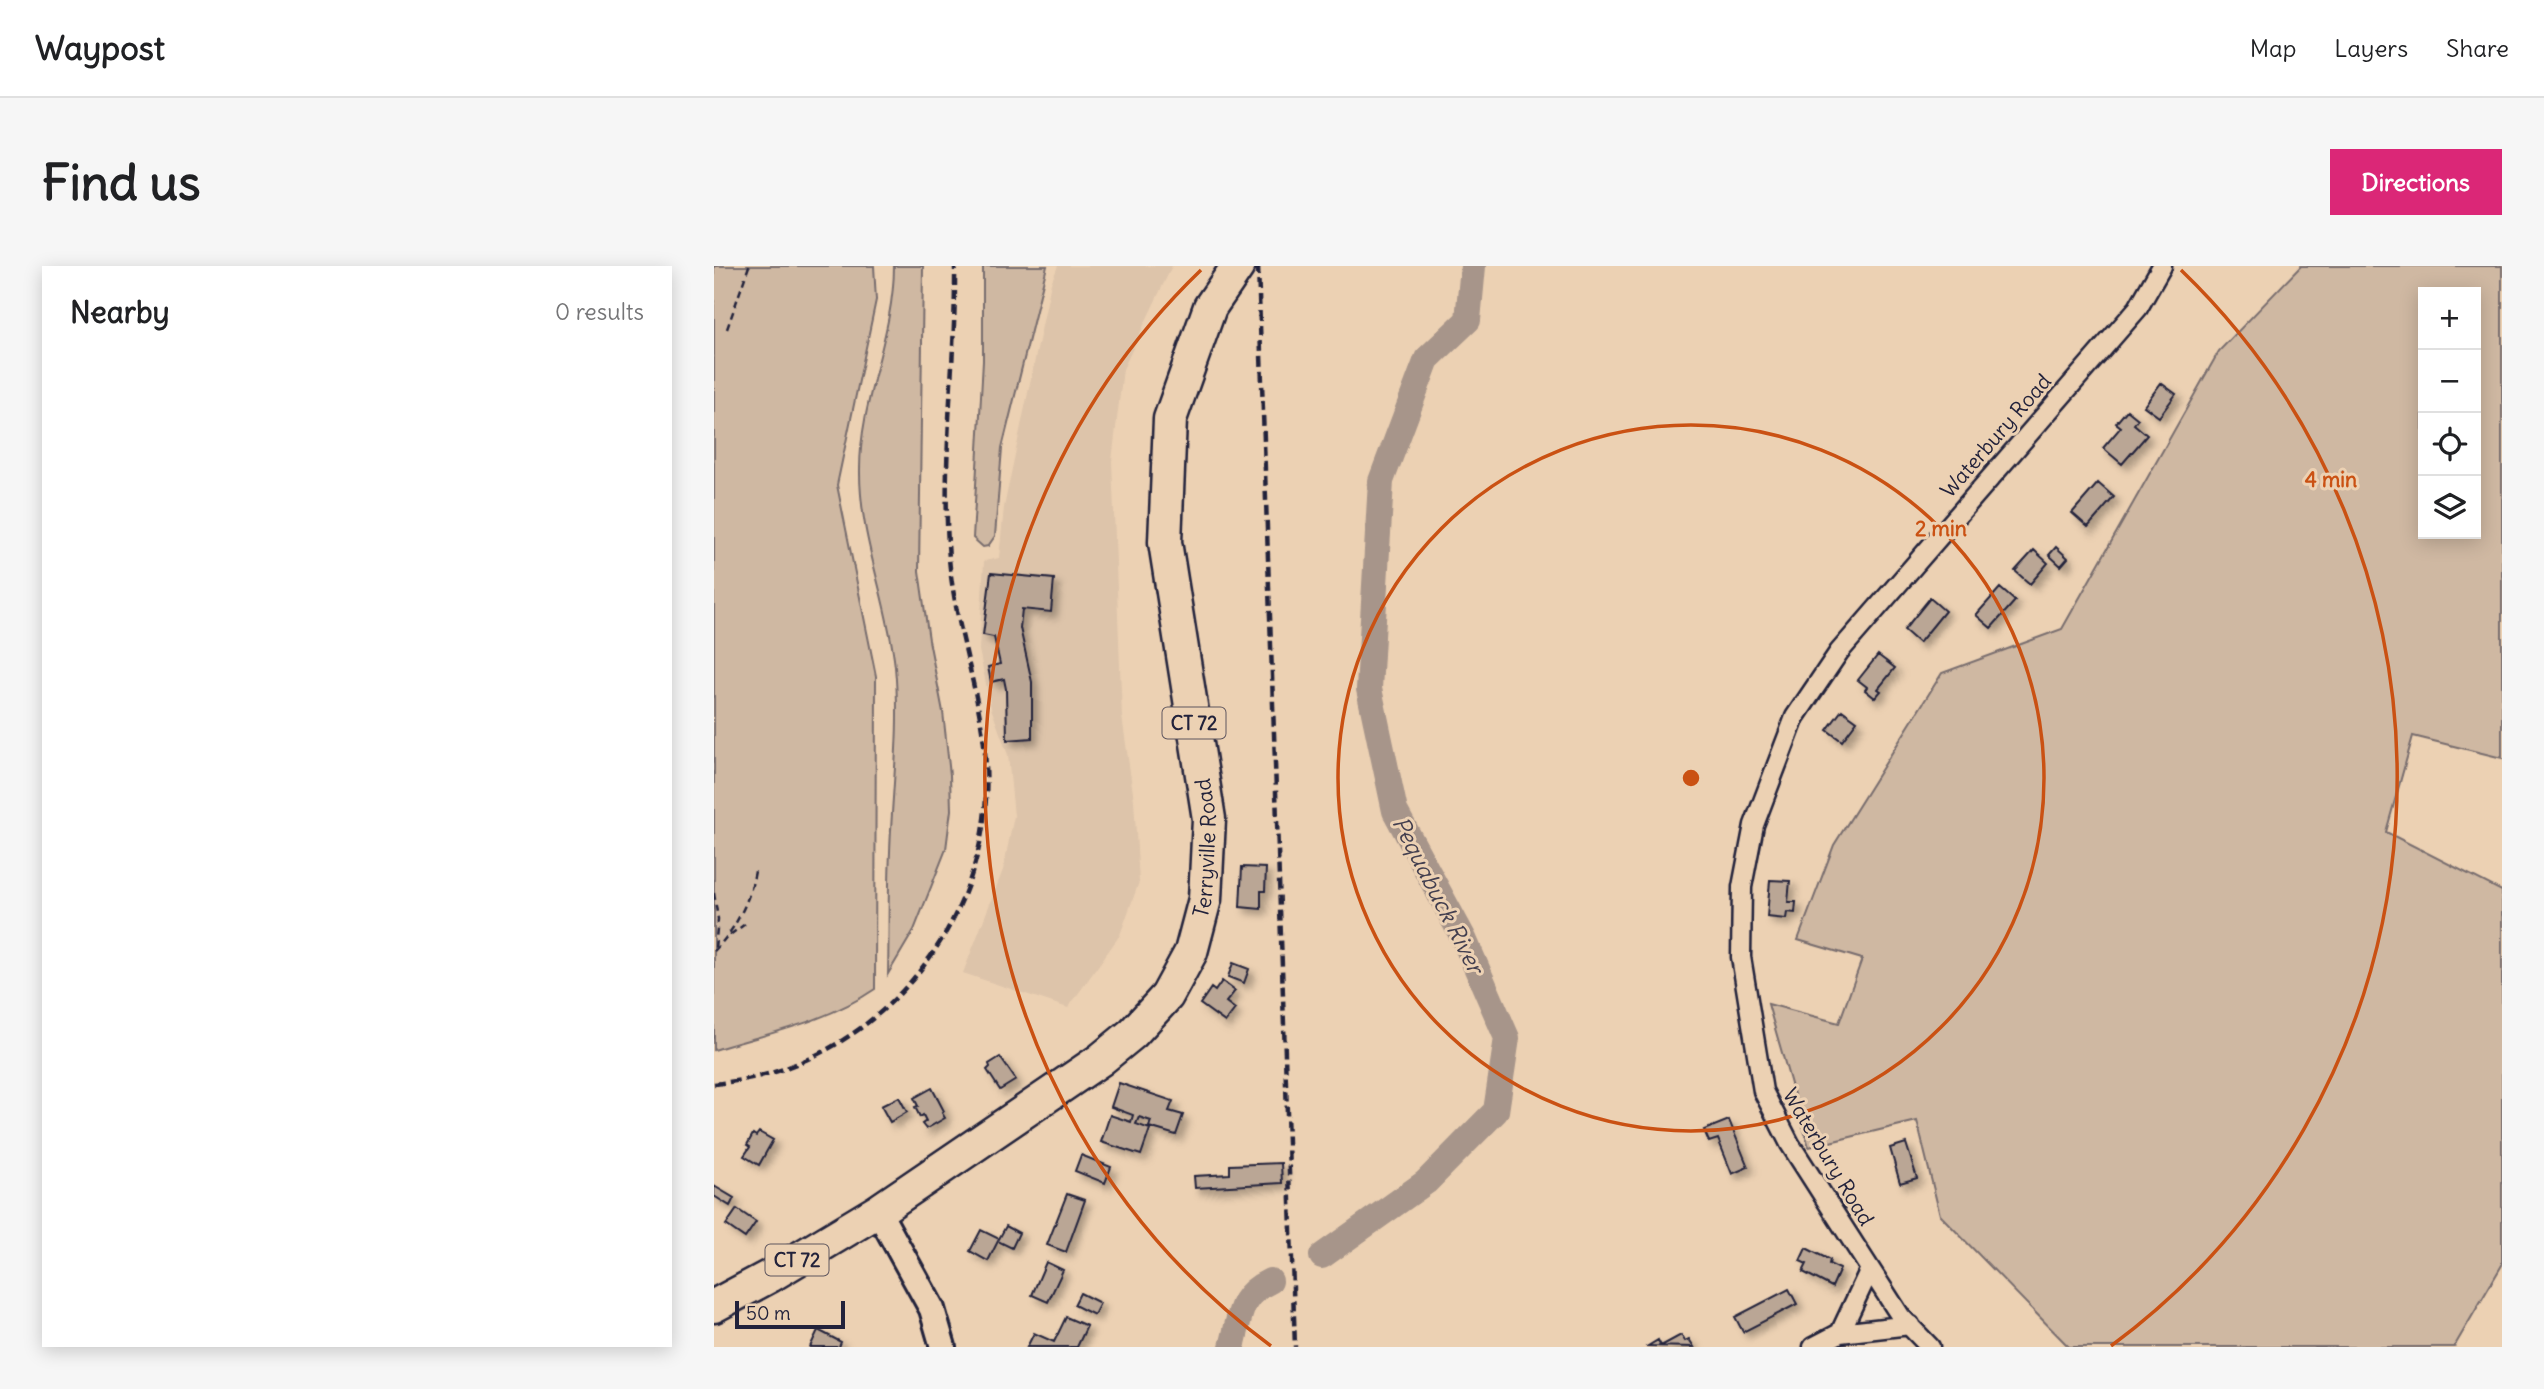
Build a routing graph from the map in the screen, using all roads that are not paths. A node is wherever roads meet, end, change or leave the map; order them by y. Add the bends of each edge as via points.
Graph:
1 (1238, 266) edge
2 (2162, 266) edge
3 (877, 1211) junction
4 (1870, 1269) junction
5 (714, 1306) edge
6 (1906, 1321) junction
7 (1840, 1333) junction
8 (943, 1347) edge
9 (1813, 1347) edge
10 (1930, 1347) edge

1 - 3 highway, Terryville Road / CT 72 via 1210,307 1170,419 1165,542 1209,819 1205,899 1191,951 1167,996 1125,1040
2 - 4 street, Waterbury Road via 2138,308 1839,652 1795,717 1754,825 1742,887 1741,957 1763,1091 1790,1144
3 - 5 highway, CT 72
3 - 8 main road via 932,1309
4 - 6 street, Waterbury Road
4 - 7 street
6 - 7 street
6 - 10 street, Waterbury Road
7 - 9 street

